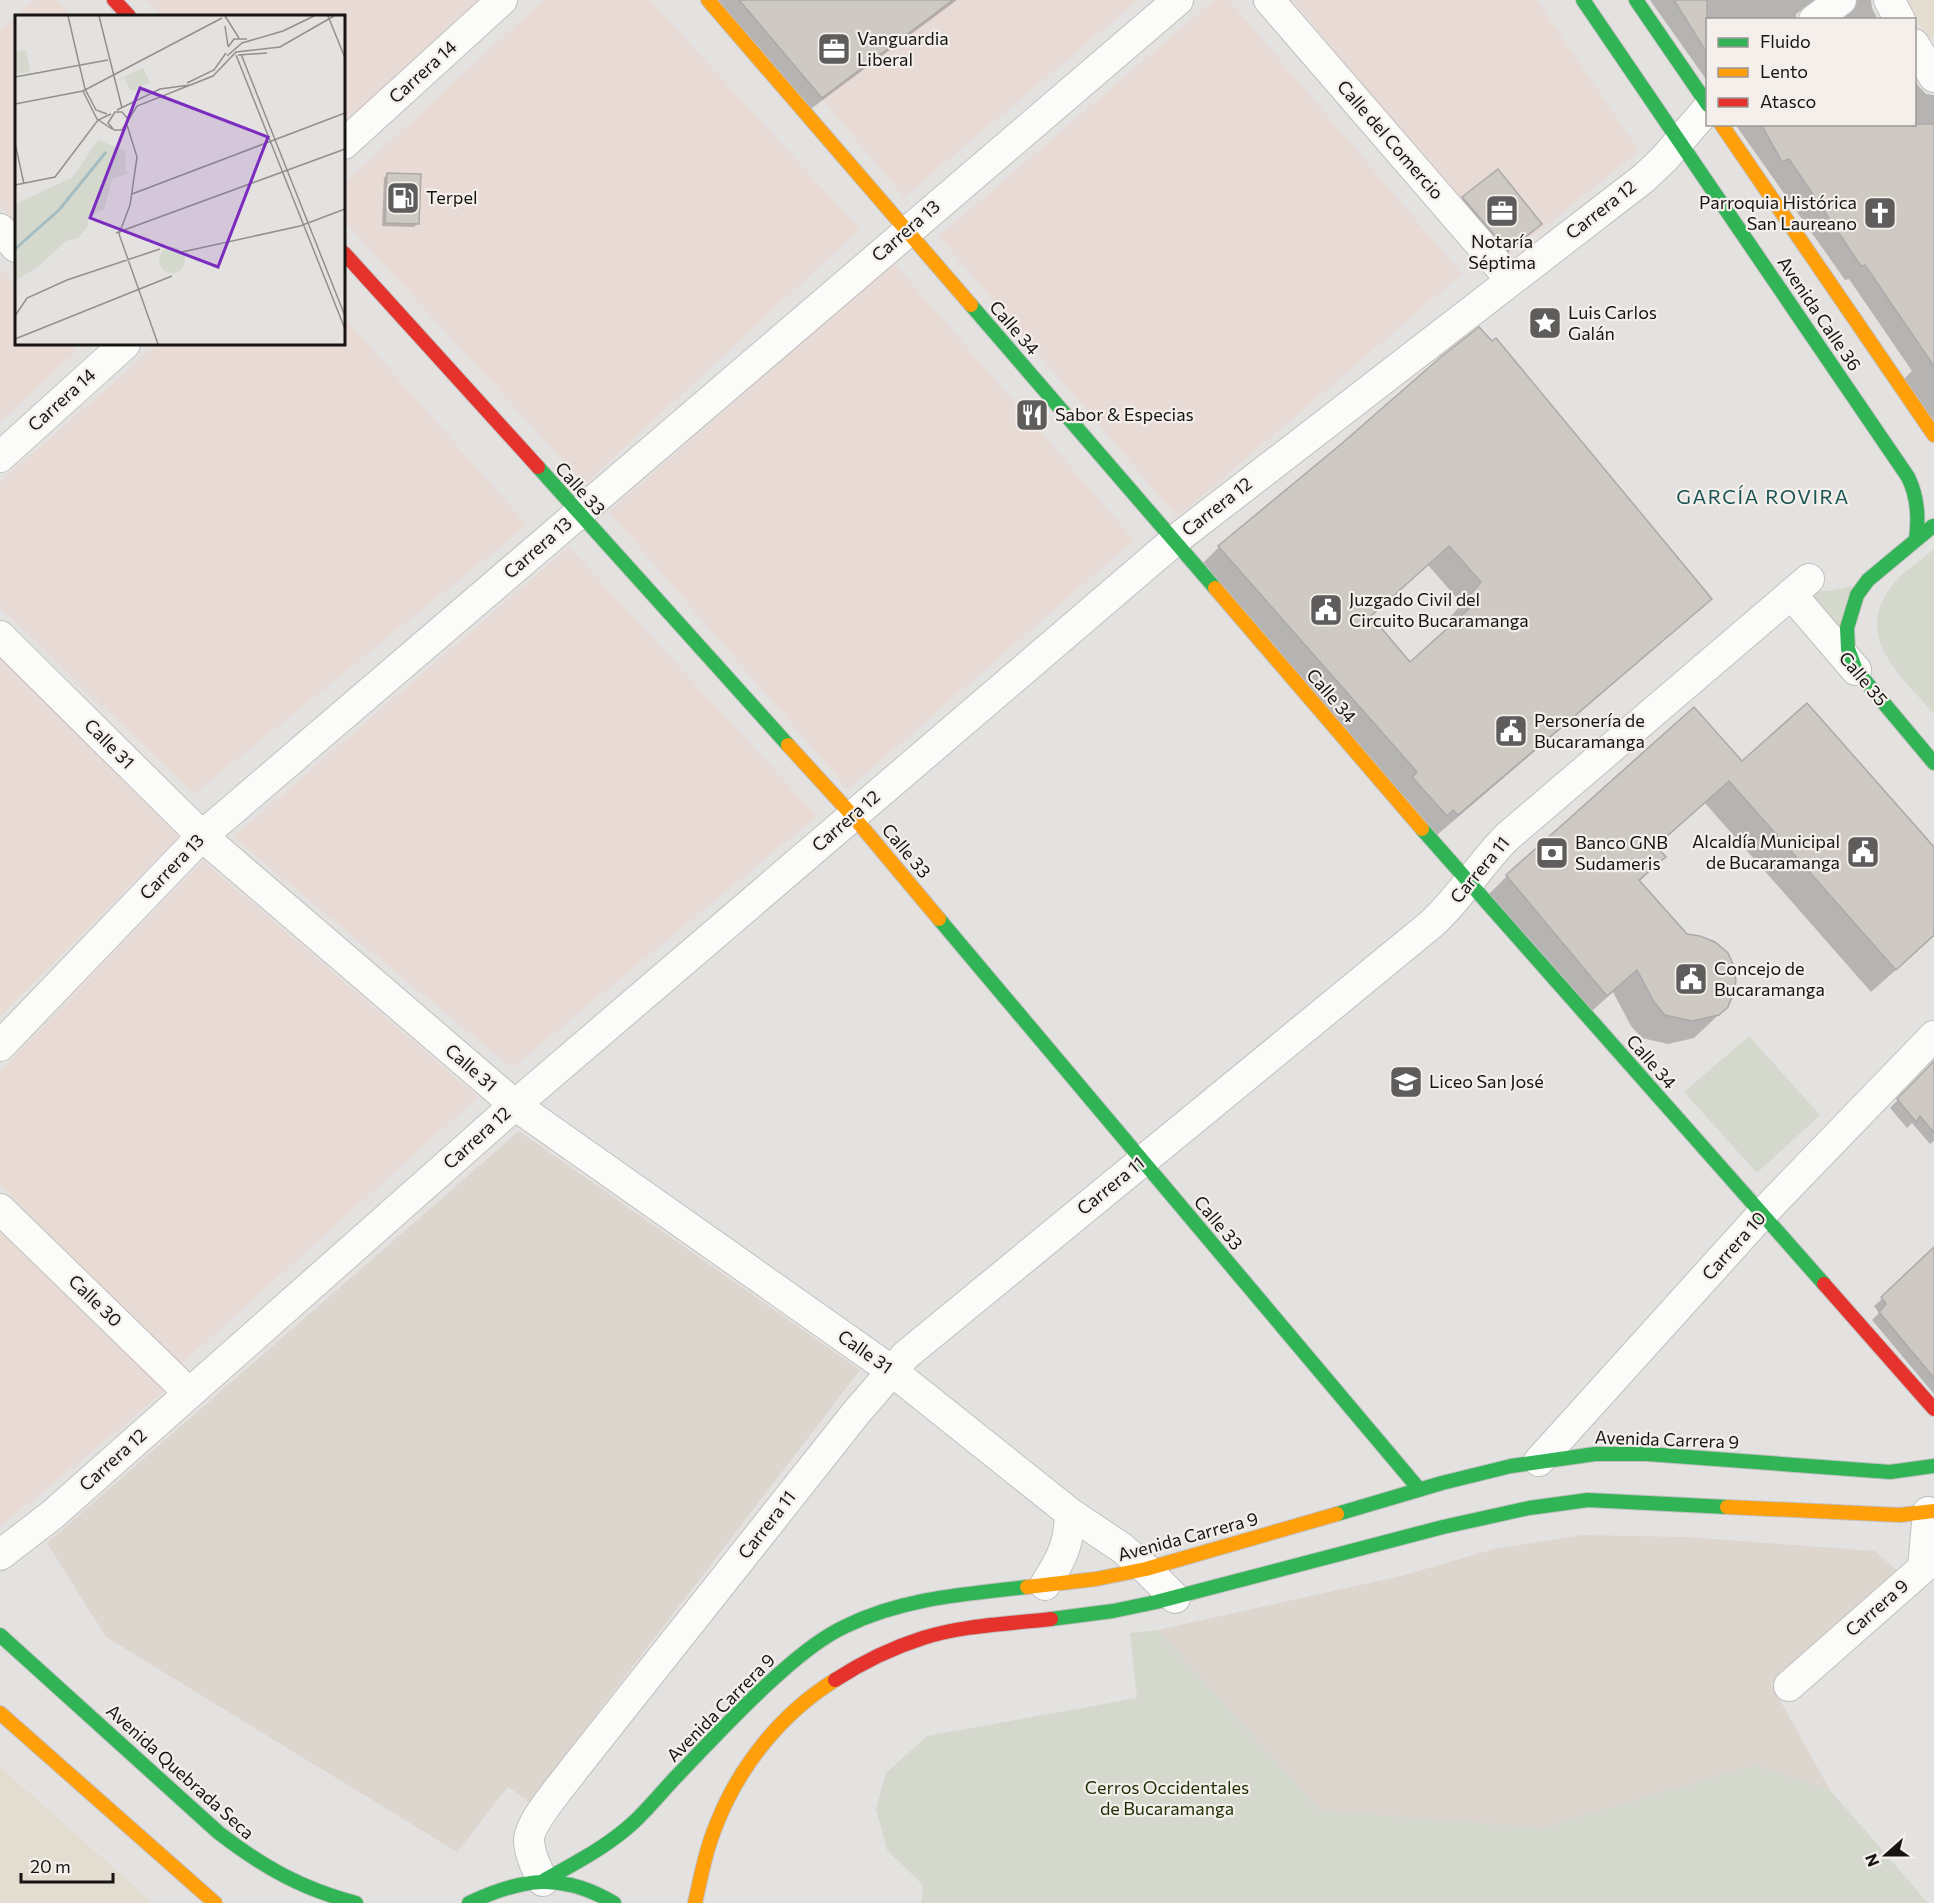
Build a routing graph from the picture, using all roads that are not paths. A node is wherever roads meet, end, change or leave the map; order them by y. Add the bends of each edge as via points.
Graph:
1 (114, 0) edge
2 (502, 0) edge
3 (708, 0) edge
4 (1178, 0) edge
5 (1269, 0) edge
6 (1583, 0) edge
7 (1636, 0) edge
8 (1841, 0) edge
9 (1889, 0) edge
10 (128, 15) edge
11 (1817, 18) edge
12 (1899, 18) edge
13 (1916, 47) edge
14 (1934, 77) edge
15 (1706, 105) edge
16 (1706, 107) edge
17 (1722, 126) edge
18 (1680, 141) junction
19 (345, 143) edge
20 (0, 229) edge
21 (906, 231) junction
22 (15, 246) edge
23 (345, 255) edge
24 (1510, 280) junction
25 (115, 347) edge
26 (1934, 435) edge
27 (0, 457) edge
28 (578, 513) junction
29 (1934, 525) edge
30 (1916, 539) junction
31 (1174, 541) junction
32 (1800, 587) joint
33 (0, 636) edge
34 (1856, 670) junction
35 (1934, 763) edge
36 (852, 815) junction
37 (202, 836) junction
38 (1468, 882) junction
39 (1934, 1036) edge
40 (0, 1046) edge
41 (514, 1105) junction
42 (1143, 1161) junction
43 (0, 1209) edge
44 (1762, 1214) junction
45 (892, 1371) junction
46 (189, 1393) junction
47 (1934, 1409) edge
48 (1539, 1461) junction
49 (1934, 1466) edge
50 (1419, 1489) junction
51 (1931, 1512) edge
52 (1070, 1513) junction
53 (0, 1555) edge
54 (1146, 1569) junction
55 (1045, 1585) junction
56 (1174, 1598) junction
57 (0, 1635) edge
58 (1789, 1686) dead end
59 (0, 1713) edge
60 (543, 1881) junction
61 (215, 1903) edge
62 (356, 1903) edge
63 (470, 1903) edge
64 (614, 1903) edge
65 (695, 1903) edge

1 - 10 main road
2 - 19 street, Carrera 14
3 - 21 main road, Calle 34
4 - 21 street, Carrera 13
5 - 24 street, Calle del Comercio
6 - 18 main road, Avenida Calle 36
7 - 15 main road
8 - 11 street
9 - 12 street
13 - 14 street
16 - 18 street, Carrera 12
17 - 26 main road, Avenida Calle 36
18 - 24 street, Carrera 12 via 1644,178
18 - 30 main road, Avenida Calle 36 via 1908,477 1919,514
20 - 22 street
21 - 28 street, Carrera 13
21 - 31 main road, Calle 34
23 - 28 main road, Calle 33
24 - 31 street, Carrera 12
25 - 27 street, Carrera 14
28 - 36 main road, Calle 33
28 - 37 street, Carrera 13
29 - 30 main road
30 - 34 main road via 1871,577 1857,595 1847,628 1848,648
31 - 36 street, Carrera 12
31 - 38 main road, Calle 34
32 - 34 street, Calle 35
32 - 38 street, Carrera 11 via 1507,837
33 - 37 street, Calle 31
34 - 35 main road, Calle 35
36 - 41 street, Carrera 12
36 - 42 main road, Calle 33
37 - 40 street, Carrera 13
37 - 41 street, Calle 31
38 - 42 street, Carrera 11 via 1429,926
38 - 44 main road, Calle 34
39 - 44 street, Carrera 10
41 - 45 street, Calle 31
41 - 46 street, Carrera 12
42 - 45 street, Carrera 11 via 919,1343
42 - 50 main road, Calle 33
43 - 46 street, Calle 30
44 - 47 main road, Calle 34
44 - 48 street, Carrera 10
45 - 52 street, Calle 31
45 - 60 street, Carrera 11 via 534,1824 529,1839 533,1861
46 - 53 street, Carrera 12 via 52,1515
48 - 49 main road, Avenida Carrera 9 via 1595,1454 1647,1454 1890,1472
48 - 50 main road, Avenida Carrera 9
50 - 54 main road, Avenida Carrera 9
51 - 56 main road via 1874,1514 1588,1500 1549,1504 1462,1521
51 - 58 street, Carrera 9 via 1923,1568
52 - 54 street, Calle 31
52 - 55 street via 1070,1530 1061,1561
54 - 55 main road, Avenida Carrera 9
54 - 56 street, Calle 31
55 - 60 main road, Avenida Carrera 9 via 946,1596 901,1606 845,1626 797,1658 747,1702 616,1838
56 - 65 main road via 924,1638 849,1670 776,1730 737,1782 704,1859
57 - 62 main road, Avenida Quebrada Seca via 251,1858 309,1890
59 - 61 main road
60 - 63 main road via 504,1887
60 - 64 main road via 573,1885

